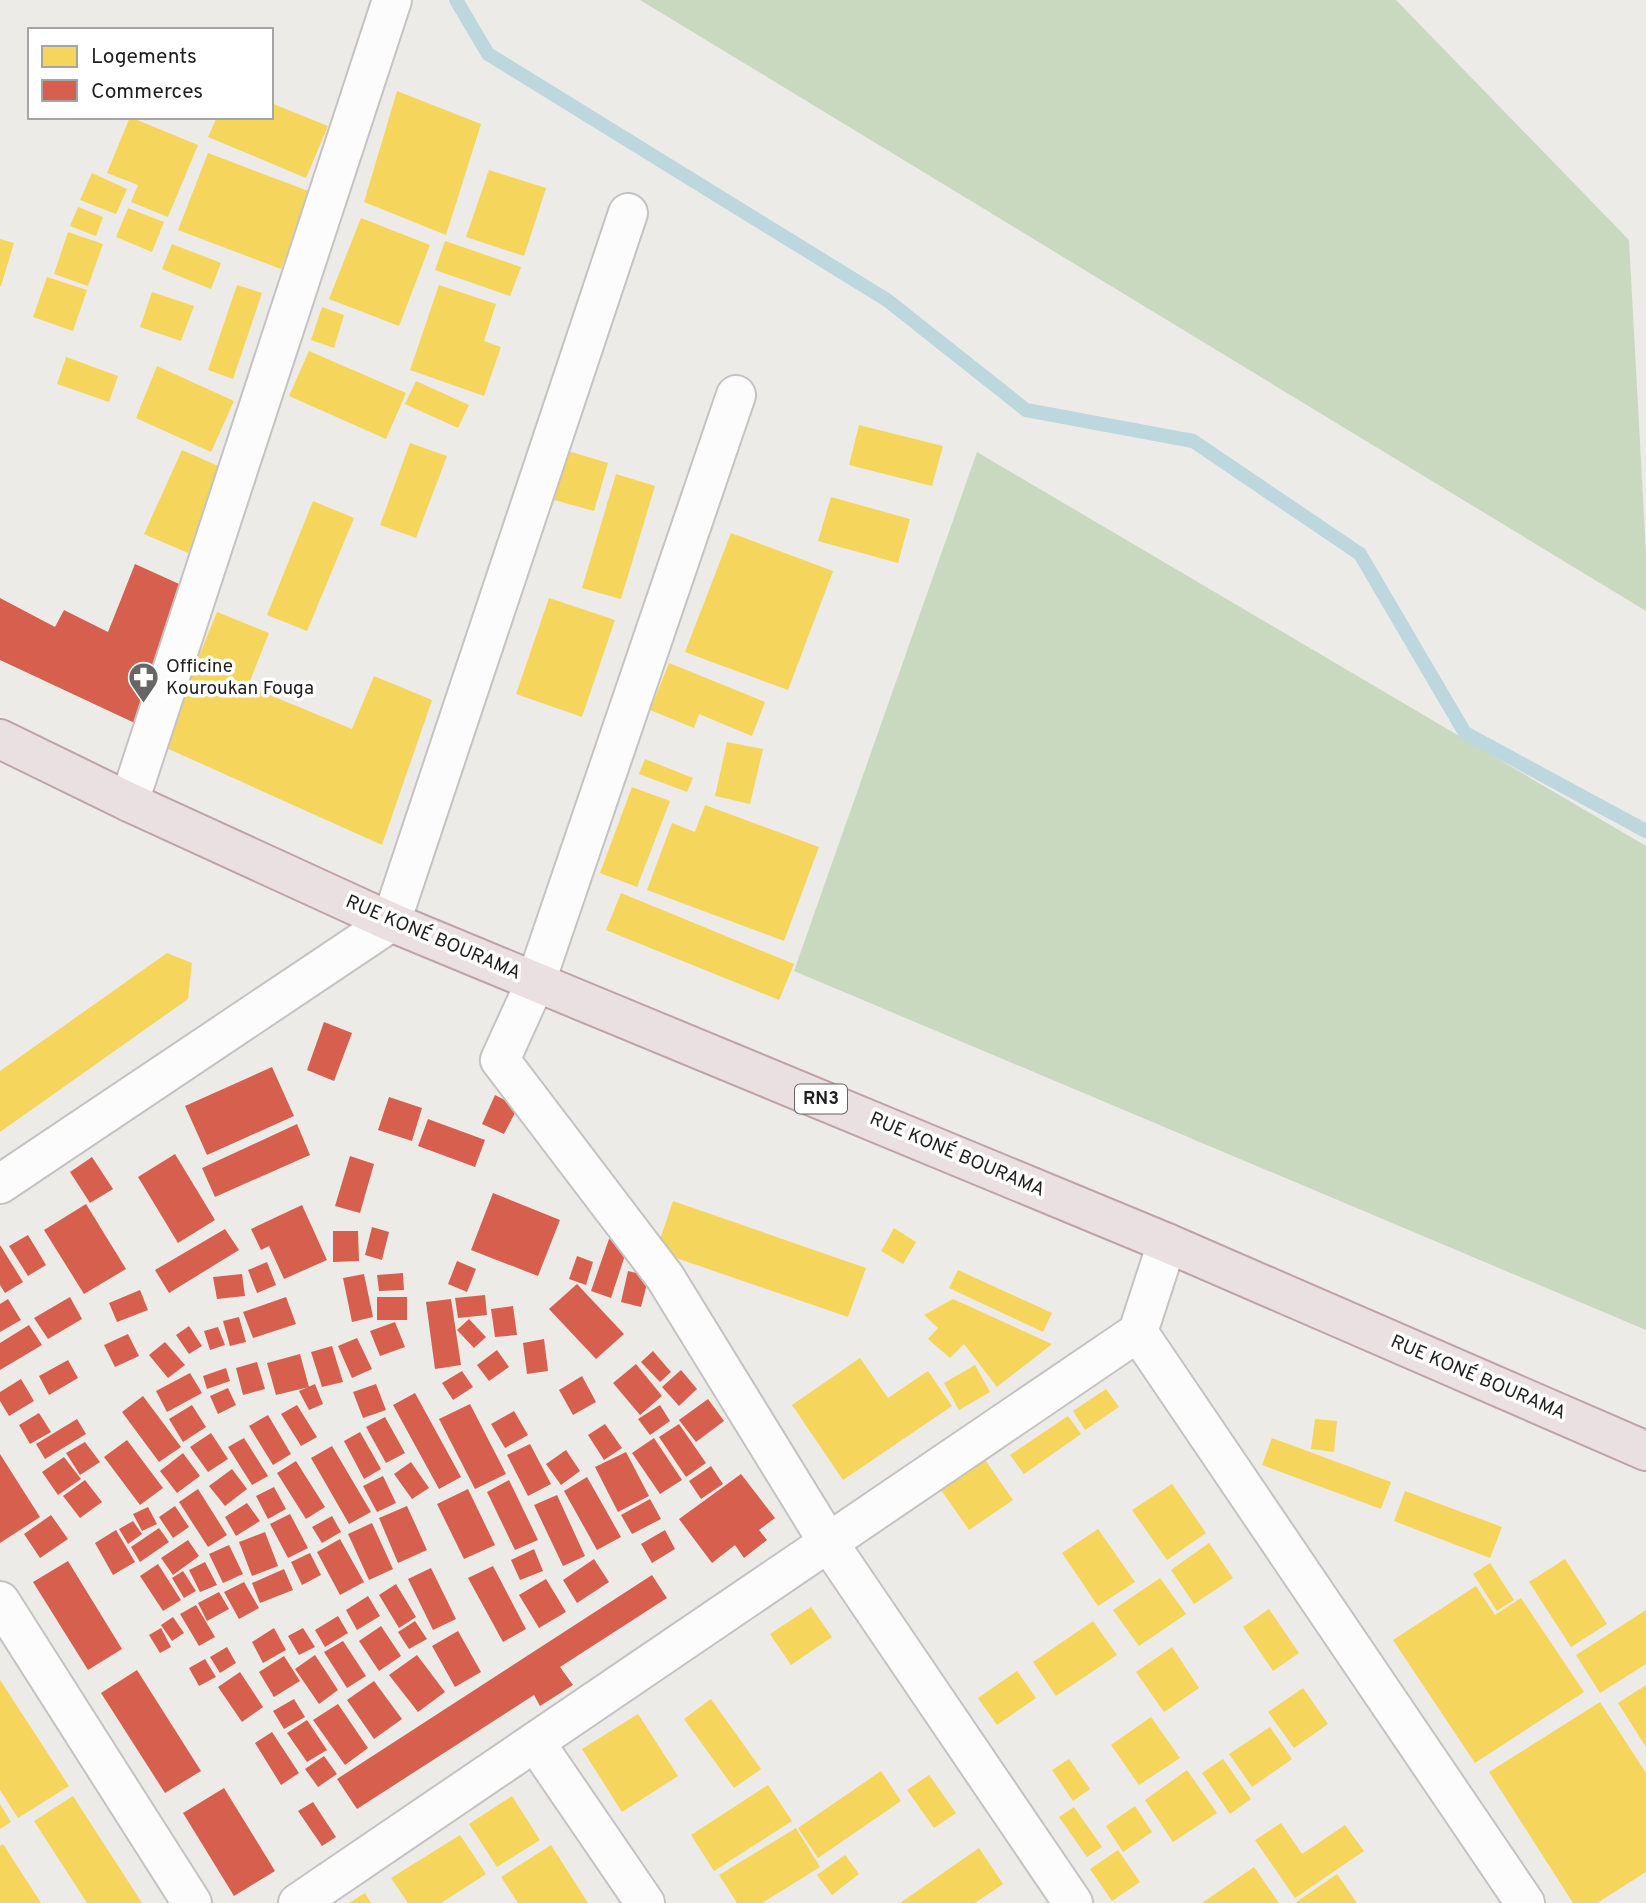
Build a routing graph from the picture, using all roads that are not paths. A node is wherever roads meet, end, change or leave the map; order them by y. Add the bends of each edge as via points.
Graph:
1 (392, 0) edge
2 (628, 213) dead end
3 (736, 396) dead end
4 (0, 738) edge
5 (129, 802) junction
6 (391, 922) junction
7 (536, 981) junction
8 (0, 1184) edge
9 (1167, 1243) junction
10 (1138, 1332) junction
11 (1646, 1451) edge
12 (828, 1542) junction
13 (0, 1601) edge
14 (535, 1742) junction
15 (192, 1903) edge
16 (298, 1903) edge
17 (645, 1903) edge
18 (1073, 1903) edge
19 (1525, 1903) edge

1 - 5 street
2 - 6 street
3 - 7 street
4 - 5 highway, RUE KONÉ BOURAMA / RN3
5 - 6 highway, RUE KONÉ BOURAMA / RN3
6 - 7 highway, RUE KONÉ BOURAMA / RN3
6 - 8 street
7 - 9 highway, RUE KONÉ BOURAMA / RN3
7 - 12 street via 500,1059 665,1277
9 - 10 street
9 - 11 highway, RUE KONÉ BOURAMA / RN3
10 - 12 street
10 - 19 street
12 - 14 street
12 - 18 street
13 - 15 street
14 - 16 street
14 - 17 street

